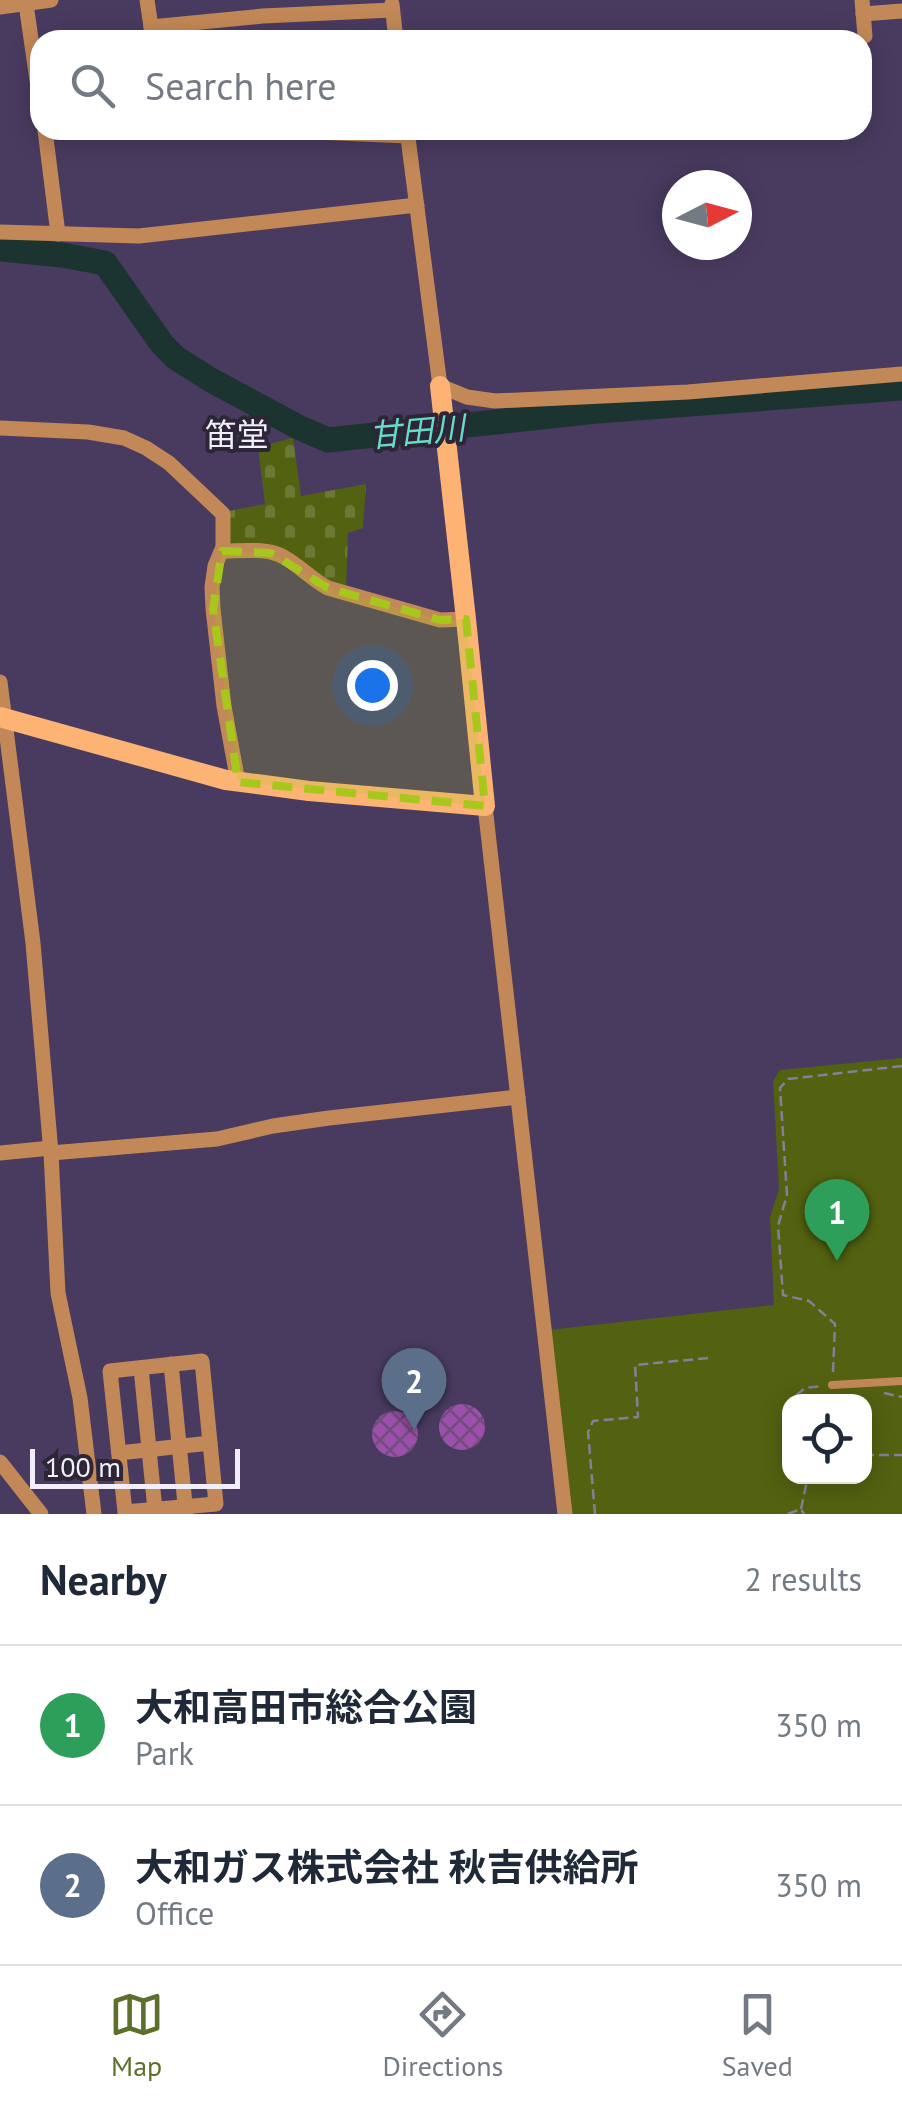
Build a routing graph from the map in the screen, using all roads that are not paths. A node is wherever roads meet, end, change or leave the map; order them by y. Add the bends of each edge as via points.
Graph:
1 (51, 0) edge
2 (147, 0) edge
3 (26, 4) junction
4 (392, 5) edge
5 (0, 6) edge
6 (863, 7) edge
7 (902, 11) edge
8 (151, 30) edge
9 (177, 30) edge
10 (395, 30) edge
11 (30, 31) edge
12 (46, 140) edge
13 (409, 140) edge
14 (416, 205) junction
15 (0, 232) edge
16 (58, 234) junction
17 (902, 374) edge
18 (440, 386) junction
19 (0, 428) edge
20 (222, 550) junction
21 (466, 619) junction
22 (0, 682) edge
23 (2, 718) edge
24 (238, 782) junction
25 (485, 806) junction
26 (518, 1096) junction
27 (51, 1150) junction
28 (0, 1152) edge
29 (171, 1364) junction
30 (141, 1368) junction
31 (902, 1381) edge
32 (832, 1385) road end
33 (210, 1443) junction
34 (179, 1446) junction
35 (149, 1450) junction
36 (118, 1453) junction
37 (0, 1462) edge
38 (155, 1510) junction
39 (185, 1510) edge
40 (41, 1514) edge
41 (94, 1514) edge
42 (565, 1514) edge

1 - 3 street
2 - 8 street
3 - 5 street
3 - 11 street
4 - 9 street
4 - 10 street
6 - 7 street
12 - 16 street
13 - 14 street
14 - 16 street via 159,234
14 - 18 street
15 - 16 street
17 - 18 street via 495,401
18 - 21 street
19 - 20 street via 88,432 146,448 223,514
20 - 21 street via 271,553 339,592 440,620
20 - 24 street via 213,610
21 - 25 street
22 - 23 street
23 - 24 street
23 - 27 street via 28,888
24 - 25 street
25 - 26 street
26 - 27 street via 217,1139
26 - 42 street
27 - 28 street
27 - 41 street via 58,1293
29 - 30 street
29 - 33 street via 202,1361
29 - 34 street
30 - 35 street
30 - 36 street via 110,1371
31 - 32 lane
33 - 34 street
33 - 39 street via 216,1504
34 - 35 street
34 - 39 street
35 - 36 street
35 - 38 street
36 - 38 street via 124,1512
37 - 40 street
38 - 39 street

